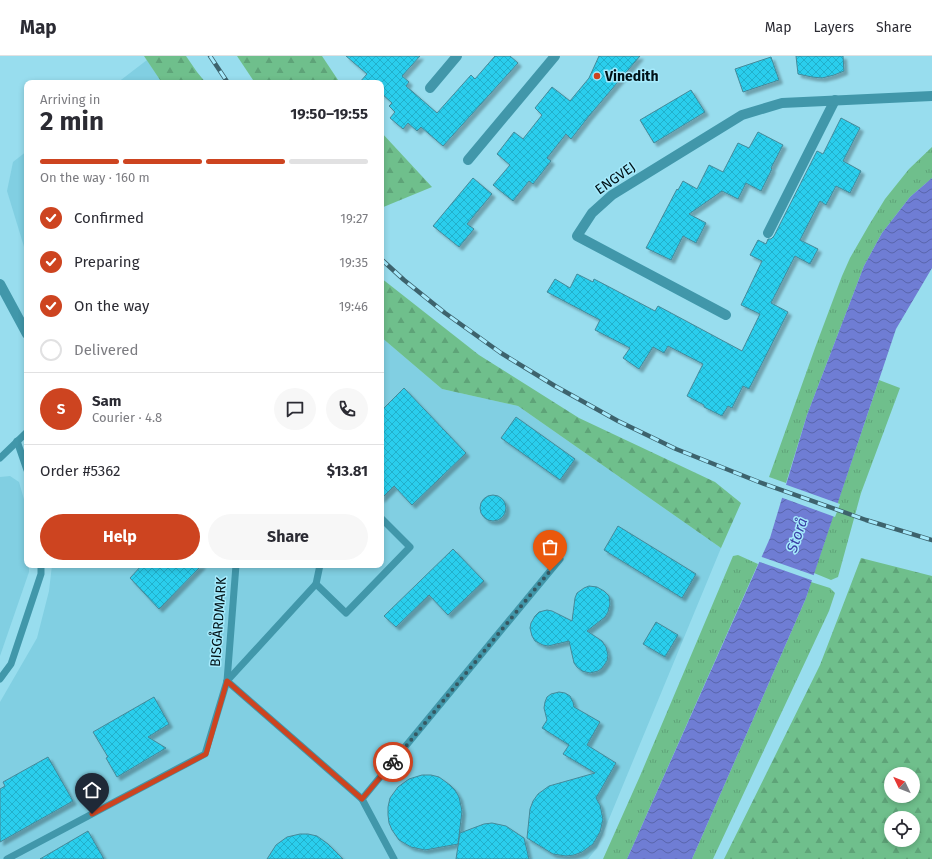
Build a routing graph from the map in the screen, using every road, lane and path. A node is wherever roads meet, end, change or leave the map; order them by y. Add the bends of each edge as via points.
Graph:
1 (458, 56) edge
2 (555, 56) edge
3 (430, 88) dead end
4 (932, 96) edge
5 (835, 100) junction
6 (468, 160) dead end
7 (768, 233) dead end
8 (0, 284) edge
9 (726, 315) dead end
10 (24, 328) edge
11 (24, 435) edge
12 (18, 441) junction
13 (0, 458) edge
14 (24, 460) edge
15 (384, 521) edge
16 (560, 559) dead end
17 (41, 568) edge
18 (236, 568) edge
19 (319, 568) edge
20 (316, 584) junction
21 (0, 679) edge
22 (227, 681) junction
23 (362, 799) junction
24 (7, 859) edge
25 (394, 859) edge

1 - 3 street
2 - 6 street
4 - 5 street, ENGVEJ
5 - 7 street
5 - 9 street, ENGVEJ via 782,103 742,115 612,195 592,213 577,236
8 - 10 street
11 - 12 lane
12 - 13 lane
12 - 14 lane
15 - 20 lane via 410,547 346,613
16 - 23 lane
17 - 21 lane via 11,664
18 - 22 lane, BISGÅRDMARK
19 - 20 lane
20 - 22 lane
22 - 23 lane
22 - 24 lane via 206,754
23 - 25 lane

